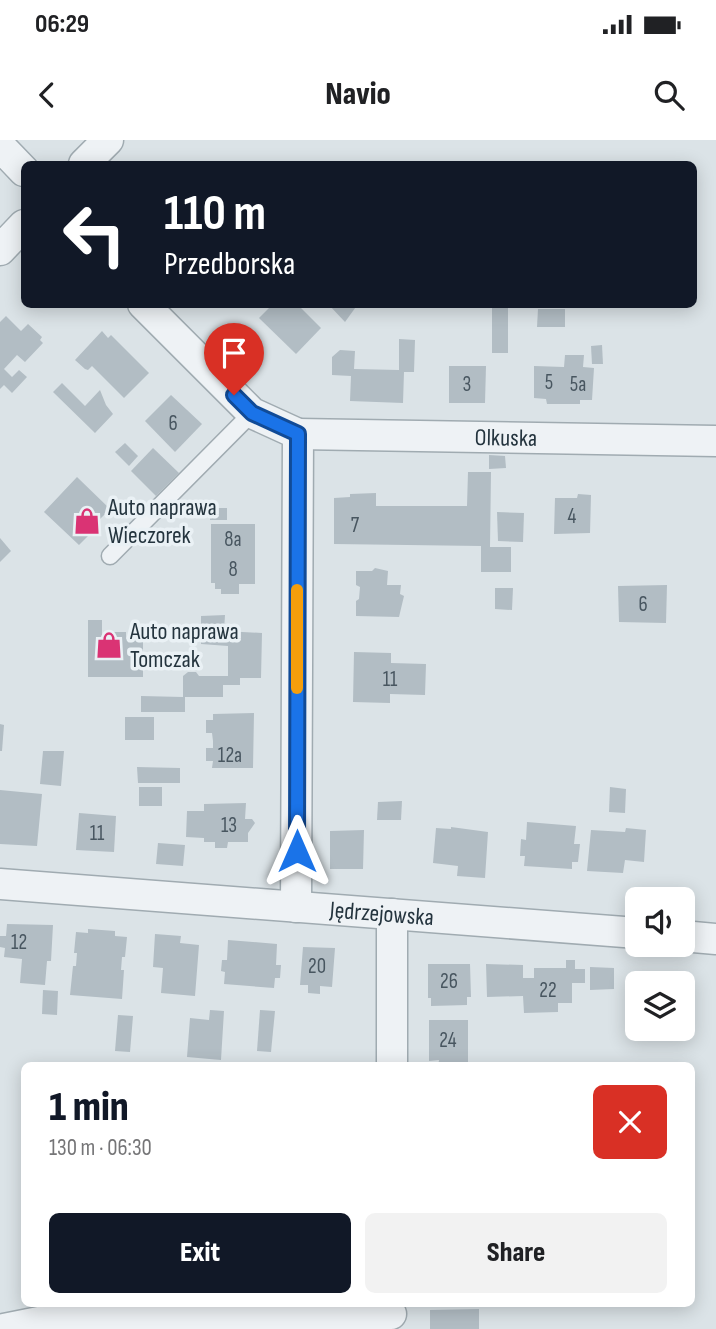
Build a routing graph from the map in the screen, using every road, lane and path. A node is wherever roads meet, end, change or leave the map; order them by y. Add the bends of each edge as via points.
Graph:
1 (108, 140) edge
2 (0, 146) edge
3 (87, 161) edge
4 (21, 168) edge
5 (21, 228) edge
6 (0, 250) edge
7 (147, 308) edge
8 (252, 413) junction
9 (298, 434) junction
10 (716, 441) edge
11 (110, 556) dead end
12 (0, 884) edge
13 (296, 907) junction
14 (392, 914) junction
15 (625, 932) edge
16 (695, 937) edge
17 (716, 939) edge
18 (392, 1062) edge
19 (391, 1316) edge
20 (4, 1329) edge

1 - 3 street
2 - 4 street
5 - 6 street
7 - 8 street
8 - 9 street
8 - 11 lane
9 - 10 street, Olkuska
9 - 13 street
12 - 13 street, Jędrzejowska
13 - 14 street, Jędrzejowska
14 - 15 street, Jędrzejowska
14 - 18 street
16 - 17 street
19 - 20 street via 54,1319

